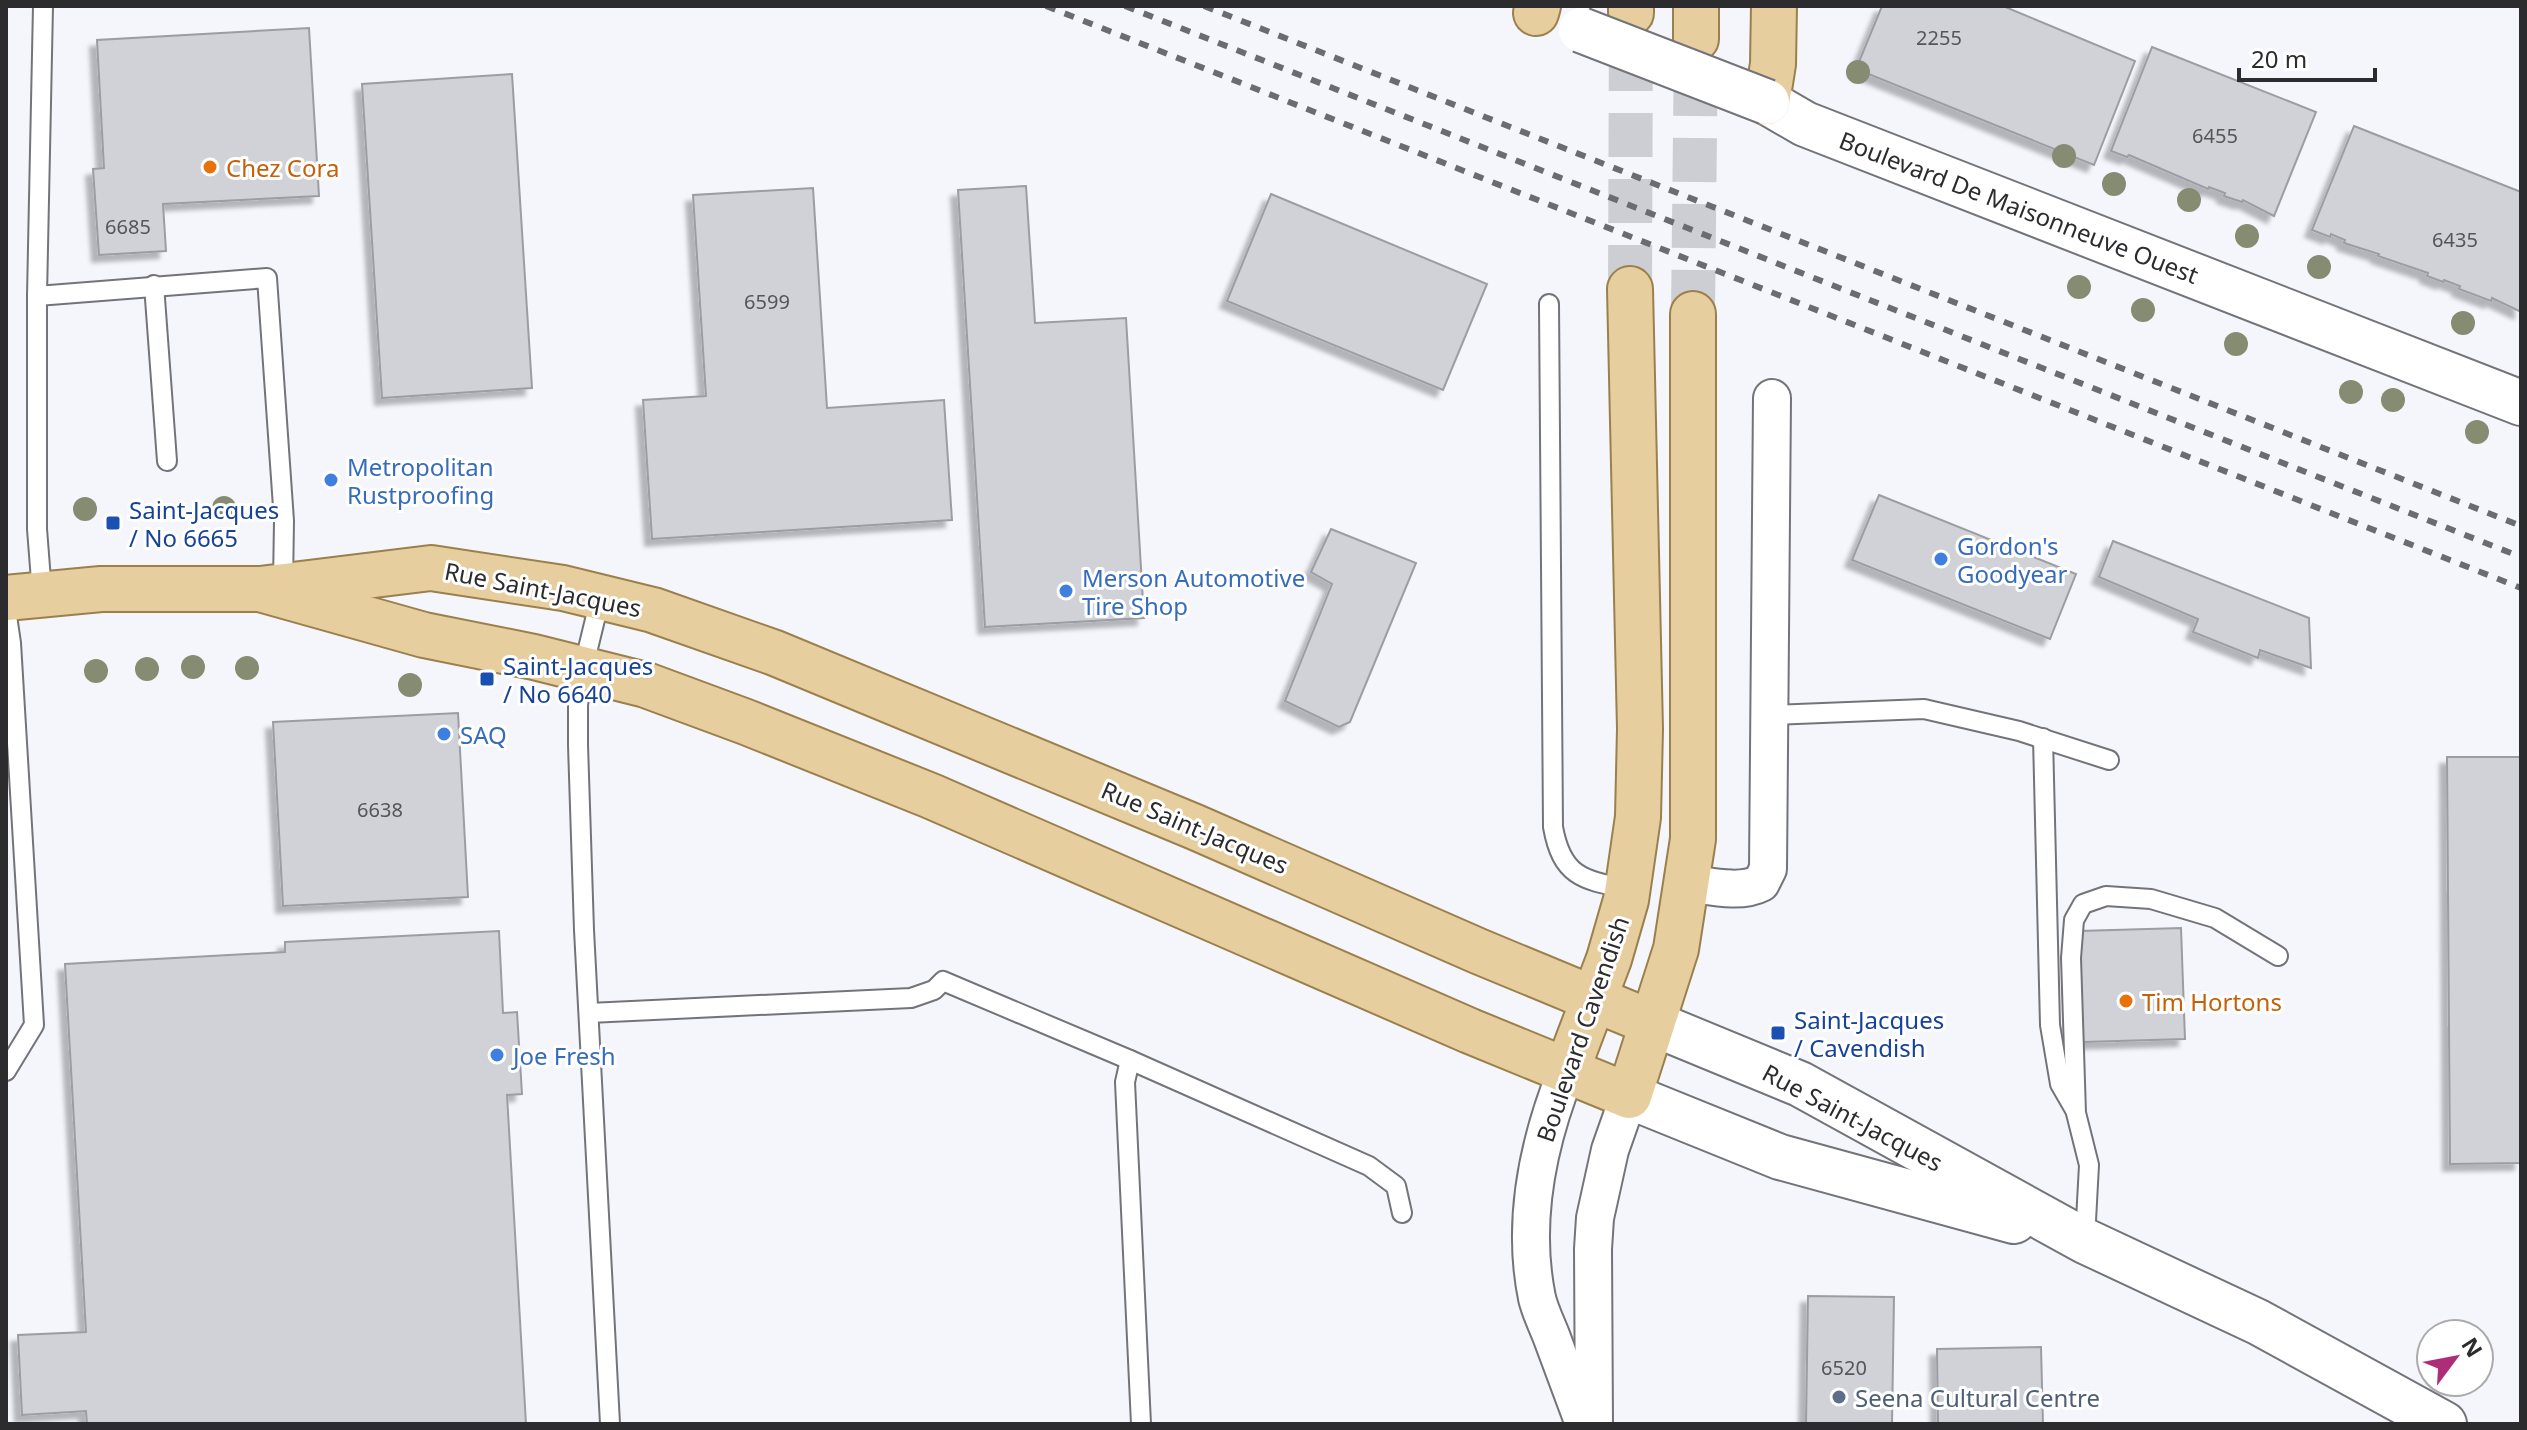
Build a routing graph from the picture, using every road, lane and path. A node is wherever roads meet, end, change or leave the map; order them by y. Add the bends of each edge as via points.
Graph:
1 (43, 6) edge
2 (1774, 6) edge
3 (1531, 8) edge
4 (1767, 102) junction
5 (154, 285) junction
6 (1630, 289) tunnel mouth
7 (37, 296) junction
8 (1549, 304) dead end
9 (1693, 314) tunnel mouth
10 (1772, 398) dead end
11 (2521, 403) edge
12 (167, 461) dead end
13 (271, 587) junction
14 (600, 599) junction
15 (18, 600) edge
16 (583, 669) junction
17 (1770, 715) junction
18 (2043, 738) junction
19 (2109, 760) dead end
20 (1687, 883) junction
21 (1628, 889) junction
22 (2278, 956) dead end
23 (1594, 1000) junction
24 (589, 1013) junction
25 (1652, 1023) junction
26 (1130, 1060) junction
27 (1567, 1070) junction
28 (6, 1071) edge
29 (1629, 1096) junction
30 (2076, 1113) junction
31 (1402, 1213) dead end
32 (2085, 1241) junction
33 (610, 1424) edge
34 (1141, 1424) edge
35 (1584, 1424) edge
36 (1594, 1424) edge
37 (2444, 1424) edge

1 - 7 lane
2 - 4 main road
3 - 4 main road, Boulevard De Maisonneuve Ouest, bridge
4 - 11 main road, Boulevard De Maisonneuve Ouest via 1805,124
5 - 7 lane
5 - 12 lane
5 - 13 lane via 267,278 284,521
6 - 21 main road, Boulevard Cavendish via 1640,729 1638,817
7 - 15 lane via 37,529
8 - 21 lane via 1553,827 1562,860 1574,873
9 - 20 main road via 1695,804
10 - 17 street
13 - 14 main road, Rue Saint-Jacques via 431,568 563,588
13 - 15 main road, Rue Saint-Jacques via 145,588
13 - 16 main road, Rue Saint-Jacques via 424,635
14 - 16 lane
14 - 23 main road, Rue Saint-Jacques via 653,610 775,653
15 - 28 lane via 11,643 34,1025
16 - 24 lane via 578,745
16 - 27 main road, Rue Saint-Jacques via 646,685 876,773
17 - 18 lane via 1924,709
17 - 20 street via 1766,878 1748,887
18 - 19 lane
18 - 30 lane via 2050,1025 2060,1084
20 - 25 main road via 1676,949
21 - 23 main road, Boulevard Cavendish
22 - 30 lane via 2215,918 2151,899 2106,896 2083,904 2074,920 2071,958
23 - 25 main road, Rue Saint-Jacques
23 - 27 main road, Boulevard Cavendish
24 - 26 lane via 911,998 943,981
24 - 33 lane
25 - 29 main road
25 - 32 main road, Rue Saint-Jacques via 1800,1084
26 - 31 lane via 1369,1166 1396,1186
26 - 34 lane via 1125,1082
27 - 29 main road, Rue Saint-Jacques
27 - 35 street, Boulevard Cavendish via 1539,1158 1531,1252 1537,1300
29 - 32 main road, Rue Saint-Jacques via 1780,1157
29 - 36 street via 1595,1218
30 - 32 lane via 2089,1165
32 - 37 main road, Rue Saint-Jacques via 2244,1315

